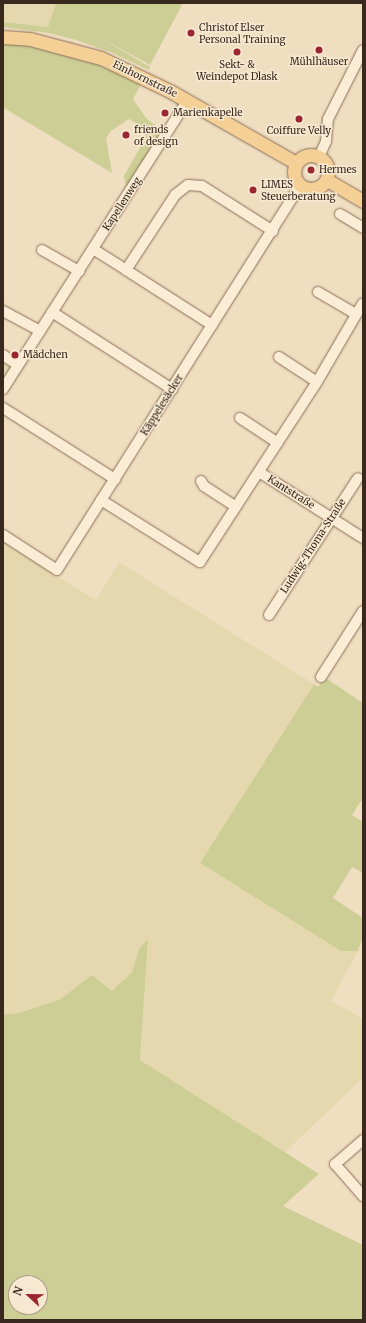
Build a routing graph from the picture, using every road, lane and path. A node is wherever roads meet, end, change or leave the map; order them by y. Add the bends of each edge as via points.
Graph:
1 (3, 37) edge
2 (363, 50) edge
3 (188, 100) junction
4 (319, 157) junction
5 (296, 163) junction
6 (327, 180) junction
7 (300, 186) junction
8 (363, 201) edge
9 (340, 214) dead end
10 (363, 228) edge
11 (273, 231) junction
12 (93, 249) junction
13 (42, 250) dead end
14 (126, 270) junction
15 (79, 271) junction
16 (318, 292) dead end
17 (363, 303) edge
18 (3, 311) edge
19 (52, 312) junction
20 (356, 314) junction
21 (212, 325) junction
22 (40, 331) junction
23 (3, 355) edge
24 (278, 357) dead end
25 (18, 365) junction
26 (317, 382) junction
27 (3, 389) edge
28 (172, 389) junction
29 (3, 408) edge
30 (240, 418) dead end
31 (278, 443) junction
32 (259, 472) junction
33 (358, 478) dead end
34 (115, 479) junction
35 (201, 481) dead end
36 (101, 500) junction
37 (236, 507) junction
38 (332, 518) junction
39 (3, 535) edge
40 (363, 538) edge
41 (363, 611) edge
42 (269, 615) dead end
43 (321, 677) dead end
44 (363, 1140) edge
45 (363, 1196) edge

1 - 3 main road, Einhornstraße via 30,39 101,58
2 - 4 street via 328,119 326,141
3 - 5 main road, Einhornstraße
3 - 12 street, Kapellenweg
4 - 5 main road via 306,155
4 - 6 main road via 328,169
5 - 7 main road via 293,173
6 - 7 main road via 313,190
6 - 8 main road
7 - 11 street, Käppelesäcker
9 - 10 street
11 - 14 street via 202,186 188,185 175,195
11 - 21 street, Käppelesäcker
12 - 14 street
12 - 15 street, Kapellenweg
13 - 15 street
14 - 21 street
15 - 19 street, Kapellenweg
16 - 20 street
17 - 20 street
18 - 22 street
19 - 22 street, Kapellenweg
19 - 28 street
20 - 26 street
21 - 28 street, Käppelesäcker
22 - 25 street, Kapellenweg
23 - 25 street
24 - 26 street
25 - 27 street, Kapellenweg
26 - 31 street
28 - 34 street, Käppelesäcker
29 - 34 street
30 - 31 street
31 - 32 street
32 - 37 street
32 - 38 street, Kantstraße
33 - 38 street, Ludwig-Thoma-Straße
34 - 36 street, Käppelesäcker
35 - 37 street via 204,486
36 - 37 street via 200,562
36 - 39 street, Käppelesäcker via 57,570
38 - 40 street, Kantstraße
38 - 42 street, Ludwig-Thoma-Straße
41 - 43 street
44 - 45 street via 335,1164

